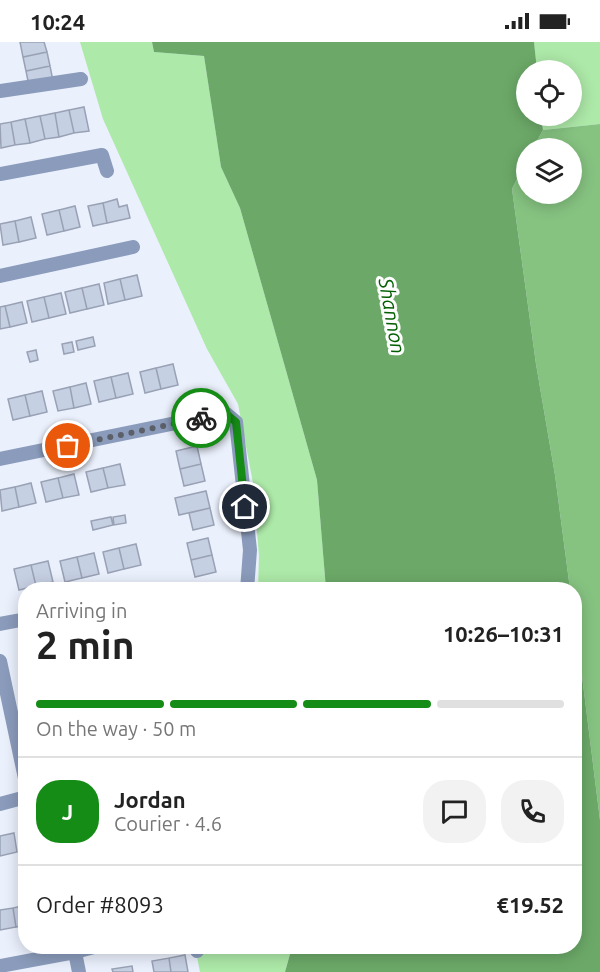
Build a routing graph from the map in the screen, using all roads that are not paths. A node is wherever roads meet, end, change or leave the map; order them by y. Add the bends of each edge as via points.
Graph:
1 (81, 79) dead end
2 (0, 91) edge
3 (107, 171) dead end
4 (0, 174) edge
5 (133, 247) dead end
6 (0, 276) edge
7 (0, 459) edge
8 (248, 582) edge
9 (18, 621) edge
10 (0, 624) edge
11 (0, 661) edge
12 (18, 745) edge
13 (18, 799) edge
14 (0, 804) edge
15 (64, 954) edge
16 (75, 954) edge
17 (0, 966) edge
18 (79, 972) edge

1 - 2 street
3 - 4 street via 101,148
5 - 6 street
7 - 8 street via 225,413 236,422 250,550
9 - 10 street
11 - 12 street
13 - 14 street
15 - 17 street
16 - 18 street

